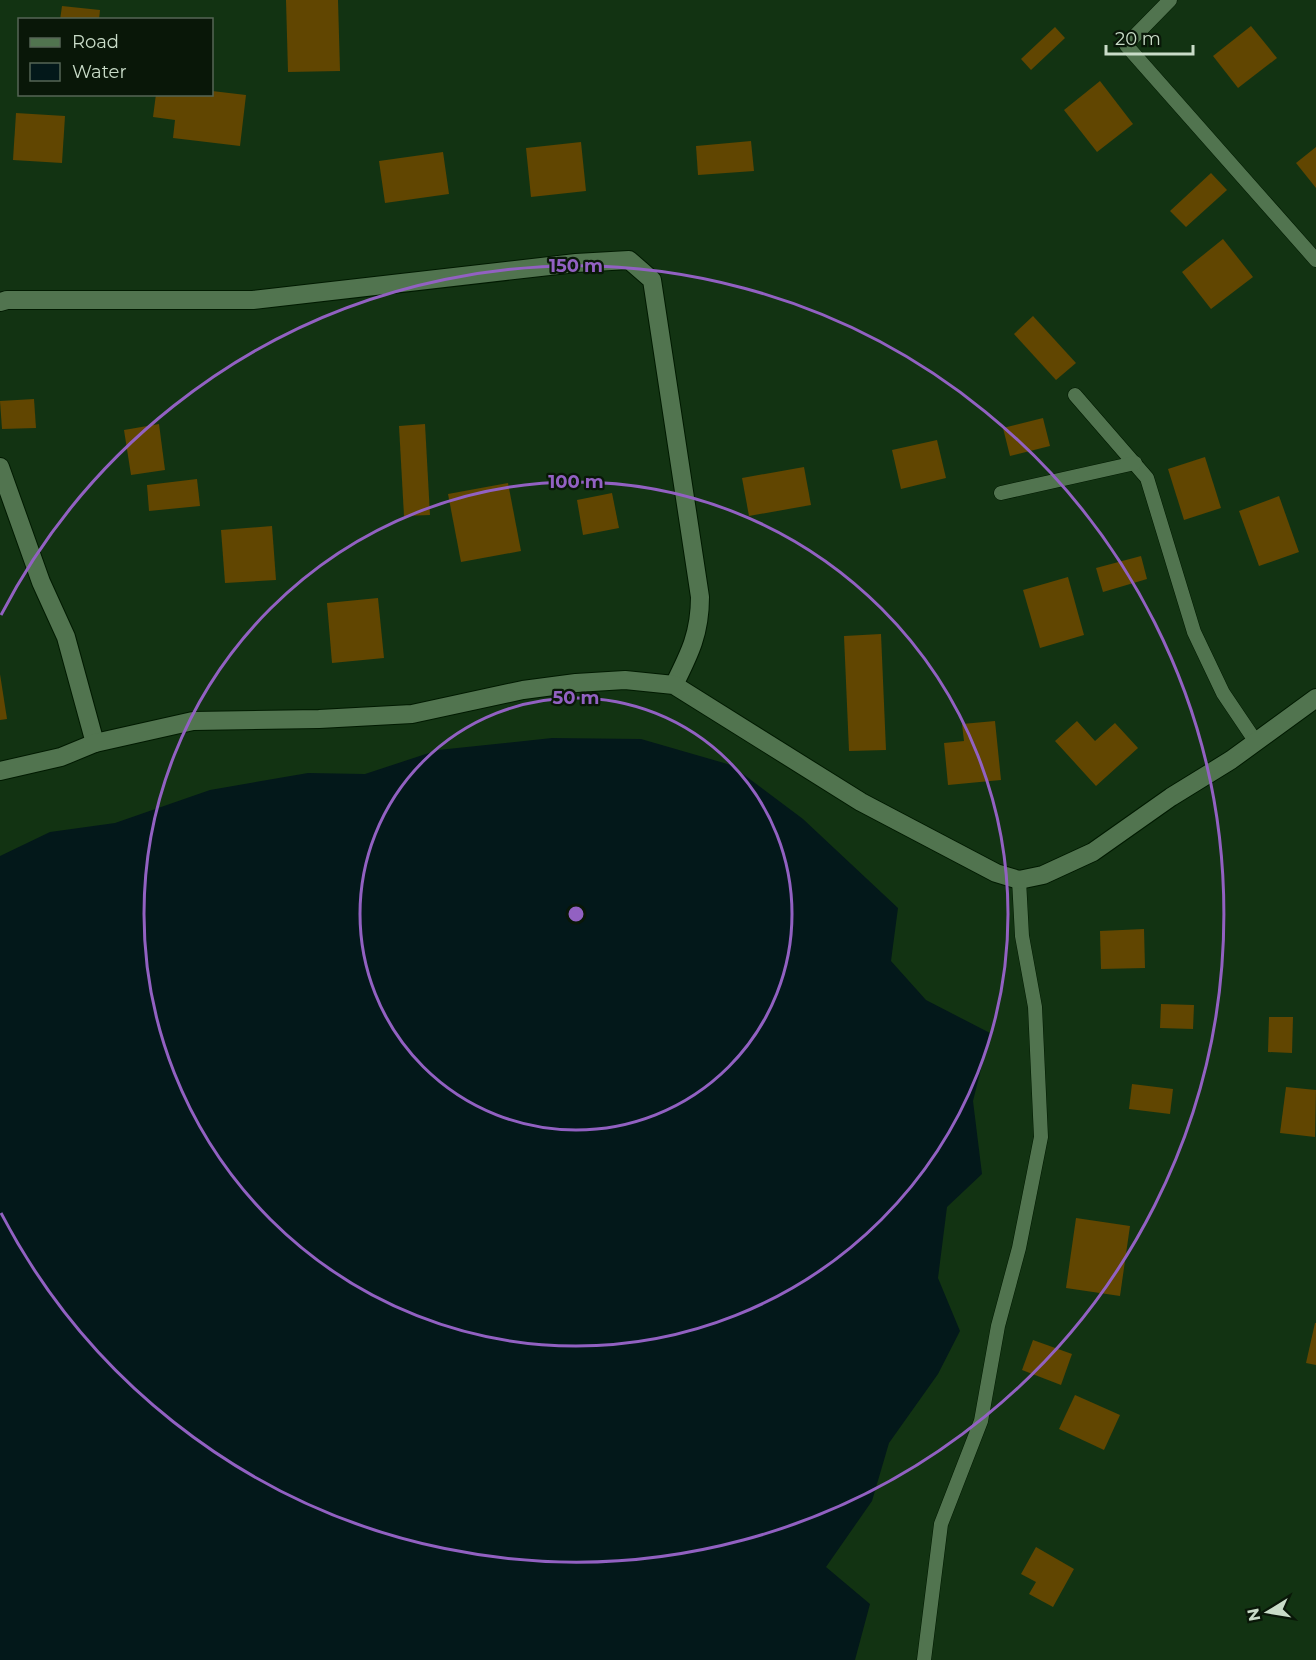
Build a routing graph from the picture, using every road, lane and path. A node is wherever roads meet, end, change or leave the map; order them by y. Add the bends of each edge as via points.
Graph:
1 (1170, 0) edge
2 (1316, 260) edge
3 (0, 302) edge
4 (1075, 395) dead end
5 (1135, 463) junction
6 (0, 467) edge
7 (1001, 494) dead end
8 (674, 685) junction
9 (1316, 698) edge
10 (1256, 742) junction
11 (95, 743) junction
12 (0, 771) edge
13 (1019, 880) junction
14 (924, 1660) edge

1 - 2 lane via 1126,45
3 - 8 street via 253,300 629,260 652,280 700,597 700,624
4 - 5 lane
5 - 7 lane
5 - 10 lane via 1147,478 1194,632 1223,693
6 - 11 street via 40,582 66,636
8 - 11 street via 625,680 576,683 412,714 193,721
8 - 13 street via 861,802 996,873
9 - 10 street
10 - 13 street via 1093,852 1043,875
11 - 12 street via 61,757
13 - 14 lane via 1022,936 1035,1007 1041,1137 1019,1248 998,1326 981,1421 941,1524

